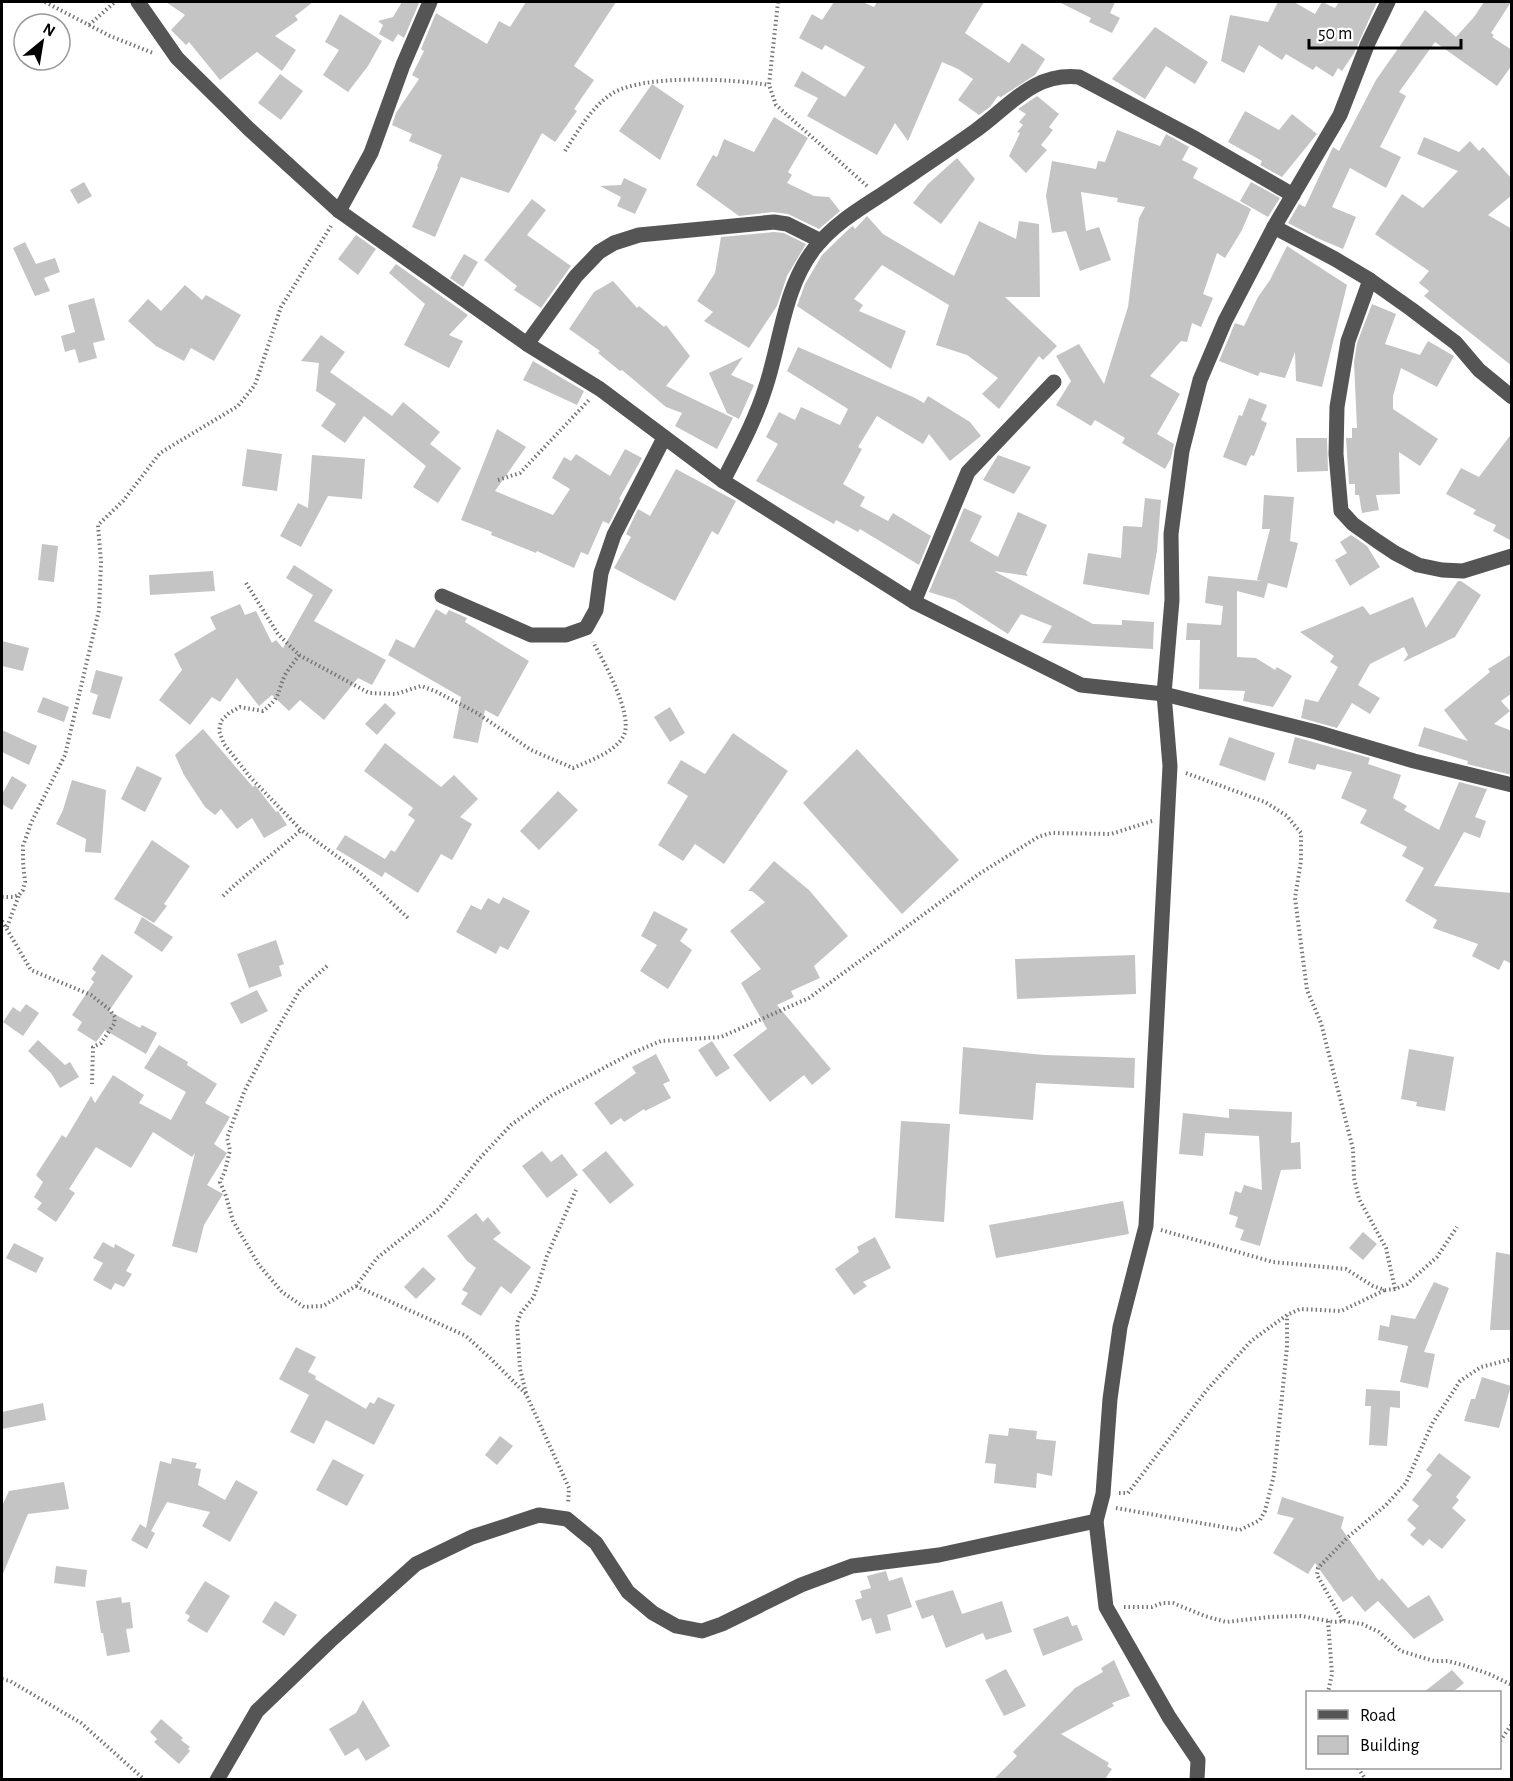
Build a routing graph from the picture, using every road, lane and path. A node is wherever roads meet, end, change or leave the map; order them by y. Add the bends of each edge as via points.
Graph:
1 (45, 2) edge
2 (115, 2) edge
3 (138, 2) edge
4 (430, 2) edge
5 (778, 2) edge
6 (1388, 2) edge
7 (90, 25) junction
8 (177, 58) junction
9 (769, 85) junction
10 (565, 151) dead end
11 (1293, 195) junction
12 (879, 196) junction
13 (339, 211) junction
14 (1274, 227) junction
15 (821, 241) junction
16 (1370, 280) junction
17 (527, 344) junction
18 (1054, 382) dead end
19 (600, 389) junction
20 (1512, 397) edge
21 (664, 438) junction
22 (498, 480) dead end
23 (723, 481) junction
24 (1512, 556) edge
25 (246, 584) dead end
26 (442, 596) dead end
27 (914, 602) junction
28 (586, 628) junction
29 (299, 655) junction
30 (1164, 694) junction
31 (1170, 766) junction
32 (1512, 785) edge
33 (1167, 816) junction
34 (301, 830) junction
35 (19, 895) junction
36 (223, 896) dead end
37 (2, 897) edge
38 (409, 919) dead end
39 (2, 921) edge
40 (6, 928) junction
41 (327, 966) dead end
42 (92, 1084) dead end
43 (576, 1190) dead end
44 (1146, 1226) junction
45 (1457, 1227) dead end
46 (356, 1286) junction
47 (1395, 1289) junction
48 (1385, 1290) junction
49 (1287, 1315) junction
50 (1512, 1359) edge
51 (526, 1394) junction
52 (1101, 1500) junction
53 (567, 1519) junction
54 (1096, 1521) junction
55 (1106, 1606) junction
56 (1328, 1621) junction
57 (1343, 1621) junction
58 (2, 1679) edge
59 (1512, 1686) edge
60 (1328, 1691) edge
61 (1512, 1724) edge
62 (1501, 1740) edge
63 (225, 1778) edge
64 (145, 1779) edge
65 (1197, 1779) edge

1 - 7 path
2 - 7 path
3 - 8 street
4 - 13 street via 371,153
5 - 9 path
6 - 11 street via 1340,115
7 - 8 path via 146,51
8 - 13 street
9 - 10 path via 731,79 686,80 642,84 613,93 589,116
9 - 12 path via 776,105
11 - 12 street via 1196,138 1079,77 1066,75 1031,86 976,131
11 - 14 street
12 - 15 street via 852,212
13 - 17 street
13 - 35 path via 281,308 255,385 238,406 160,453 99,525 99,610 65,755 23,846 25,882
14 - 16 street
14 - 30 street via 1225,321 1200,380 1182,451 1171,534 1172,600
15 - 17 street via 787,224 774,222 639,235 614,243 599,252 576,276
15 - 23 street via 794,287 766,386
16 - 20 street via 1456,343 1479,370
16 - 24 street via 1348,341 1337,407 1341,511 1353,524 1418,565 1463,571
17 - 19 street
18 - 27 street via 968,472
19 - 21 street
19 - 22 path via 520,473
21 - 23 street
21 - 28 street via 614,535 602,573 597,610
23 - 27 street
25 - 29 path via 278,634
26 - 28 street via 531,635 566,636
27 - 30 street via 1081,685
28 - 29 path via 609,672 627,720 624,736 604,754 573,768 531,750 477,713 435,691 421,686 396,694 369,693
29 - 34 path via 285,675 276,701 263,711 240,707 228,713 219,730 224,744 250,777
30 - 31 street
30 - 32 street
31 - 33 street
31 - 47 path via 1265,802 1287,816 1301,832 1295,898 1307,990 1321,1023 1353,1149 1359,1200 1386,1248
33 - 44 street
33 - 46 path via 1111,834 1051,833 1038,837 979,874 809,998 721,1037 661,1041 551,1096 511,1125 439,1209 377,1258
34 - 36 path
34 - 38 path via 360,873
35 - 37 path
35 - 40 path
39 - 40 path
40 - 42 path via 31,970 91,995 115,1017 101,1043 93,1047
41 - 46 path via 300,990 244,1092 227,1138 230,1150 220,1182 234,1221 259,1265 282,1292 304,1307 323,1306
43 - 51 path via 533,1298 517,1323
44 - 48 path via 1273,1262 1346,1269
44 - 52 street via 1120,1327
45 - 47 path via 1425,1269
46 - 51 path via 466,1336
47 - 48 path
48 - 49 path via 1341,1311 1300,1309
49 - 52 path via 1251,1341 1206,1390 1128,1493
49 - 52 path via 1274,1475 1260,1520 1240,1530
50 - 57 path via 1481,1367 1460,1381 1432,1424 1406,1483 1318,1568 1317,1575
51 - 53 path via 568,1488
52 - 54 street
53 - 54 street via 596,1543 628,1592 653,1613 676,1626 702,1630 852,1566 939,1555
53 - 63 street via 539,1515 472,1537 416,1564 257,1711
54 - 55 street
55 - 56 path via 1152,1607 1173,1603 1226,1622 1301,1616
55 - 65 street via 1198,1760
56 - 57 path
56 - 60 path via 1332,1674
57 - 59 path via 1379,1632 1401,1651 1466,1666
58 - 64 path via 81,1723
61 - 62 path

